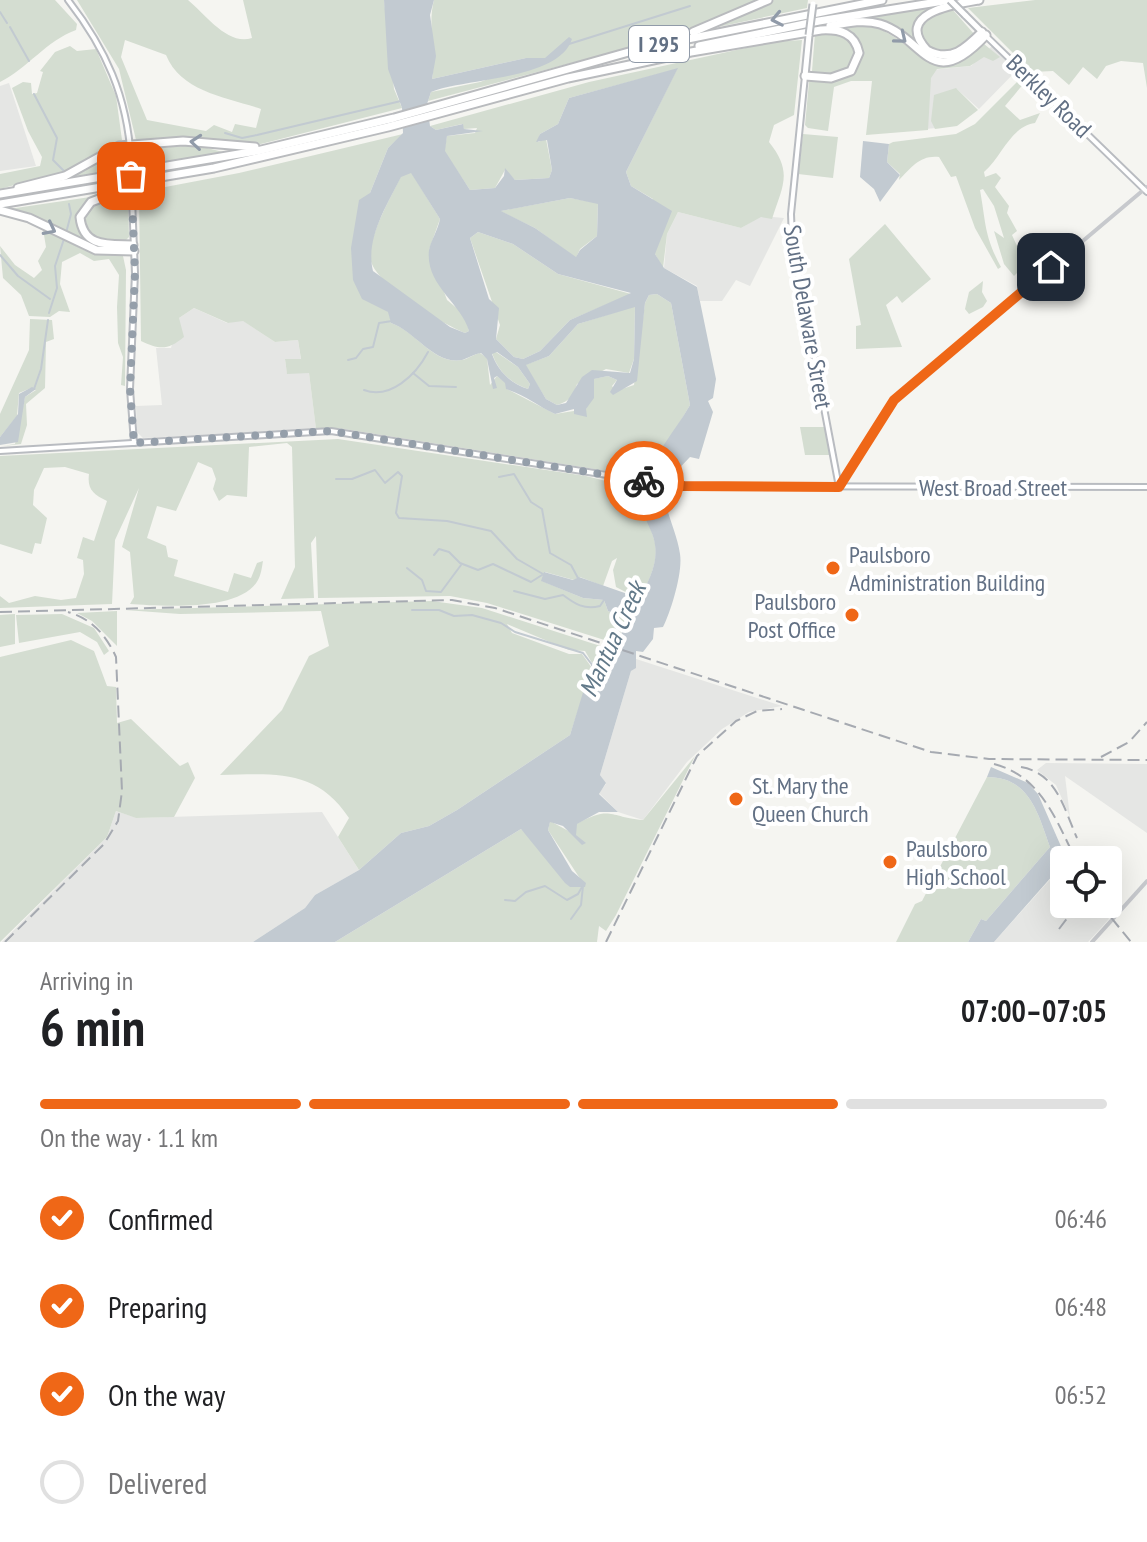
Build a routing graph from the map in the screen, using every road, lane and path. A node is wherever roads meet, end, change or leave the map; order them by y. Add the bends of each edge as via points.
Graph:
1 (68, 0) edge
2 (768, 0) edge
3 (882, 0) edge
4 (950, 0) edge
5 (979, 0) edge
6 (813, 2) edge
7 (984, 33) junction
8 (773, 38) junction
9 (643, 48) junction
10 (584, 75) junction
11 (805, 76) junction
12 (440, 109) junction
13 (356, 128) junction
14 (130, 144) junction
15 (153, 179) junction
16 (1146, 189) edge
17 (0, 193) edge
18 (0, 207) edge
19 (134, 248) junction
20 (134, 443) junction
21 (0, 451) edge
22 (839, 487) junction
23 (1147, 487) edge
24 (1147, 881) edge
25 (1092, 942) edge

1 - 14 main road via 109,63 125,107
2 - 9 highway
3 -> 9 highway, I 295
4 - 7 main road, Berkley Road, bridge
4 - 10 highway, I 295 via 772,30
5 - 7 highway via 931,11 921,21 919,37 927,50 947,55 964,50
6 - 11 main road, South Delaware Street, bridge
8 -> 7 highway via 846,23 875,23 925,56 947,61 961,58
7 - 16 main road, Berkley Road
8 - 10 highway
8 - 11 highway via 833,29 856,42 858,58 851,71 831,78
9 - 12 highway, I 295
10 - 12 highway, I 295
11 - 22 main road, South Delaware Street via 792,239
12 - 13 highway, I 295
12 - 15 highway, I 295 via 388,127
13 -> 14 highway via 250,148 183,141
13 - 17 highway, I 295 via 157,171
14 - 17 highway via 65,176
14 - 19 main road, bridge
15 - 18 highway, I 295
15 - 19 highway via 91,202 80,217 85,236 94,242
16 - 22 street via 898,397
18 -> 19 highway via 96,250
19 - 20 main road
20 - 21 main road, West Broad Street
20 - 22 main road, West Broad Street via 331,431 668,485
22 - 23 main road, West Broad Street
24 - 25 street

